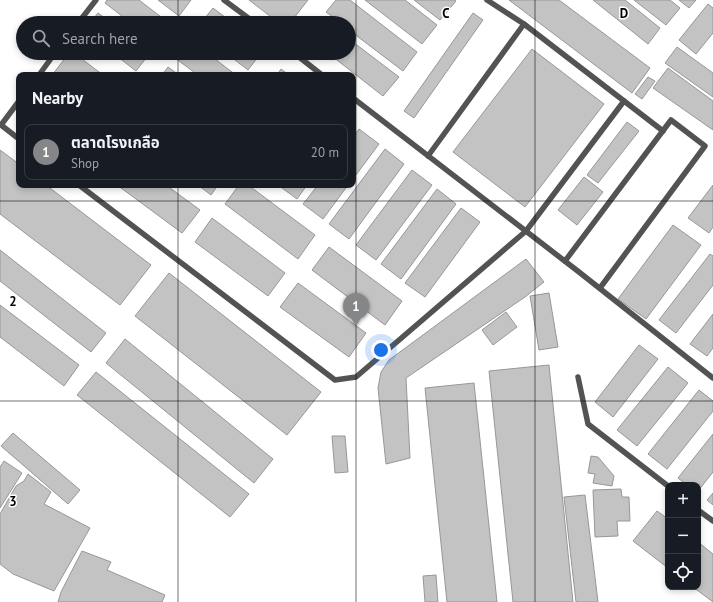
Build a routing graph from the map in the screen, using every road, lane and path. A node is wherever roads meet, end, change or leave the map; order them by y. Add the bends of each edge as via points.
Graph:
1 (96, 0) edge
2 (224, 0) edge
3 (486, 0) edge
4 (83, 16) edge
5 (245, 16) edge
6 (524, 24) junction
7 (51, 60) edge
8 (303, 60) edge
9 (41, 72) edge
10 (318, 72) edge
11 (356, 100) edge
12 (624, 101) junction
13 (16, 105) edge
14 (662, 131) junction
15 (16, 137) edge
16 (428, 156) junction
17 (83, 188) edge
18 (526, 231) junction
19 (565, 261) junction
20 (600, 288) junction
21 (578, 377) dead end
22 (713, 378) edge
23 (665, 484) edge
24 (701, 512) edge
25 (713, 521) edge

1 - 4 lane
2 - 5 lane
3 - 6 lane
6 - 12 lane
6 - 16 lane
7 - 9 lane
8 - 10 lane
11 - 16 lane
12 - 14 lane
12 - 18 lane
13 - 15 lane via 0,125
14 - 19 lane
14 - 20 lane via 670,120 705,146
16 - 18 lane
17 - 18 lane via 336,380 356,377
18 - 19 lane
19 - 20 lane
20 - 22 lane
21 - 23 lane via 588,424
24 - 25 lane

